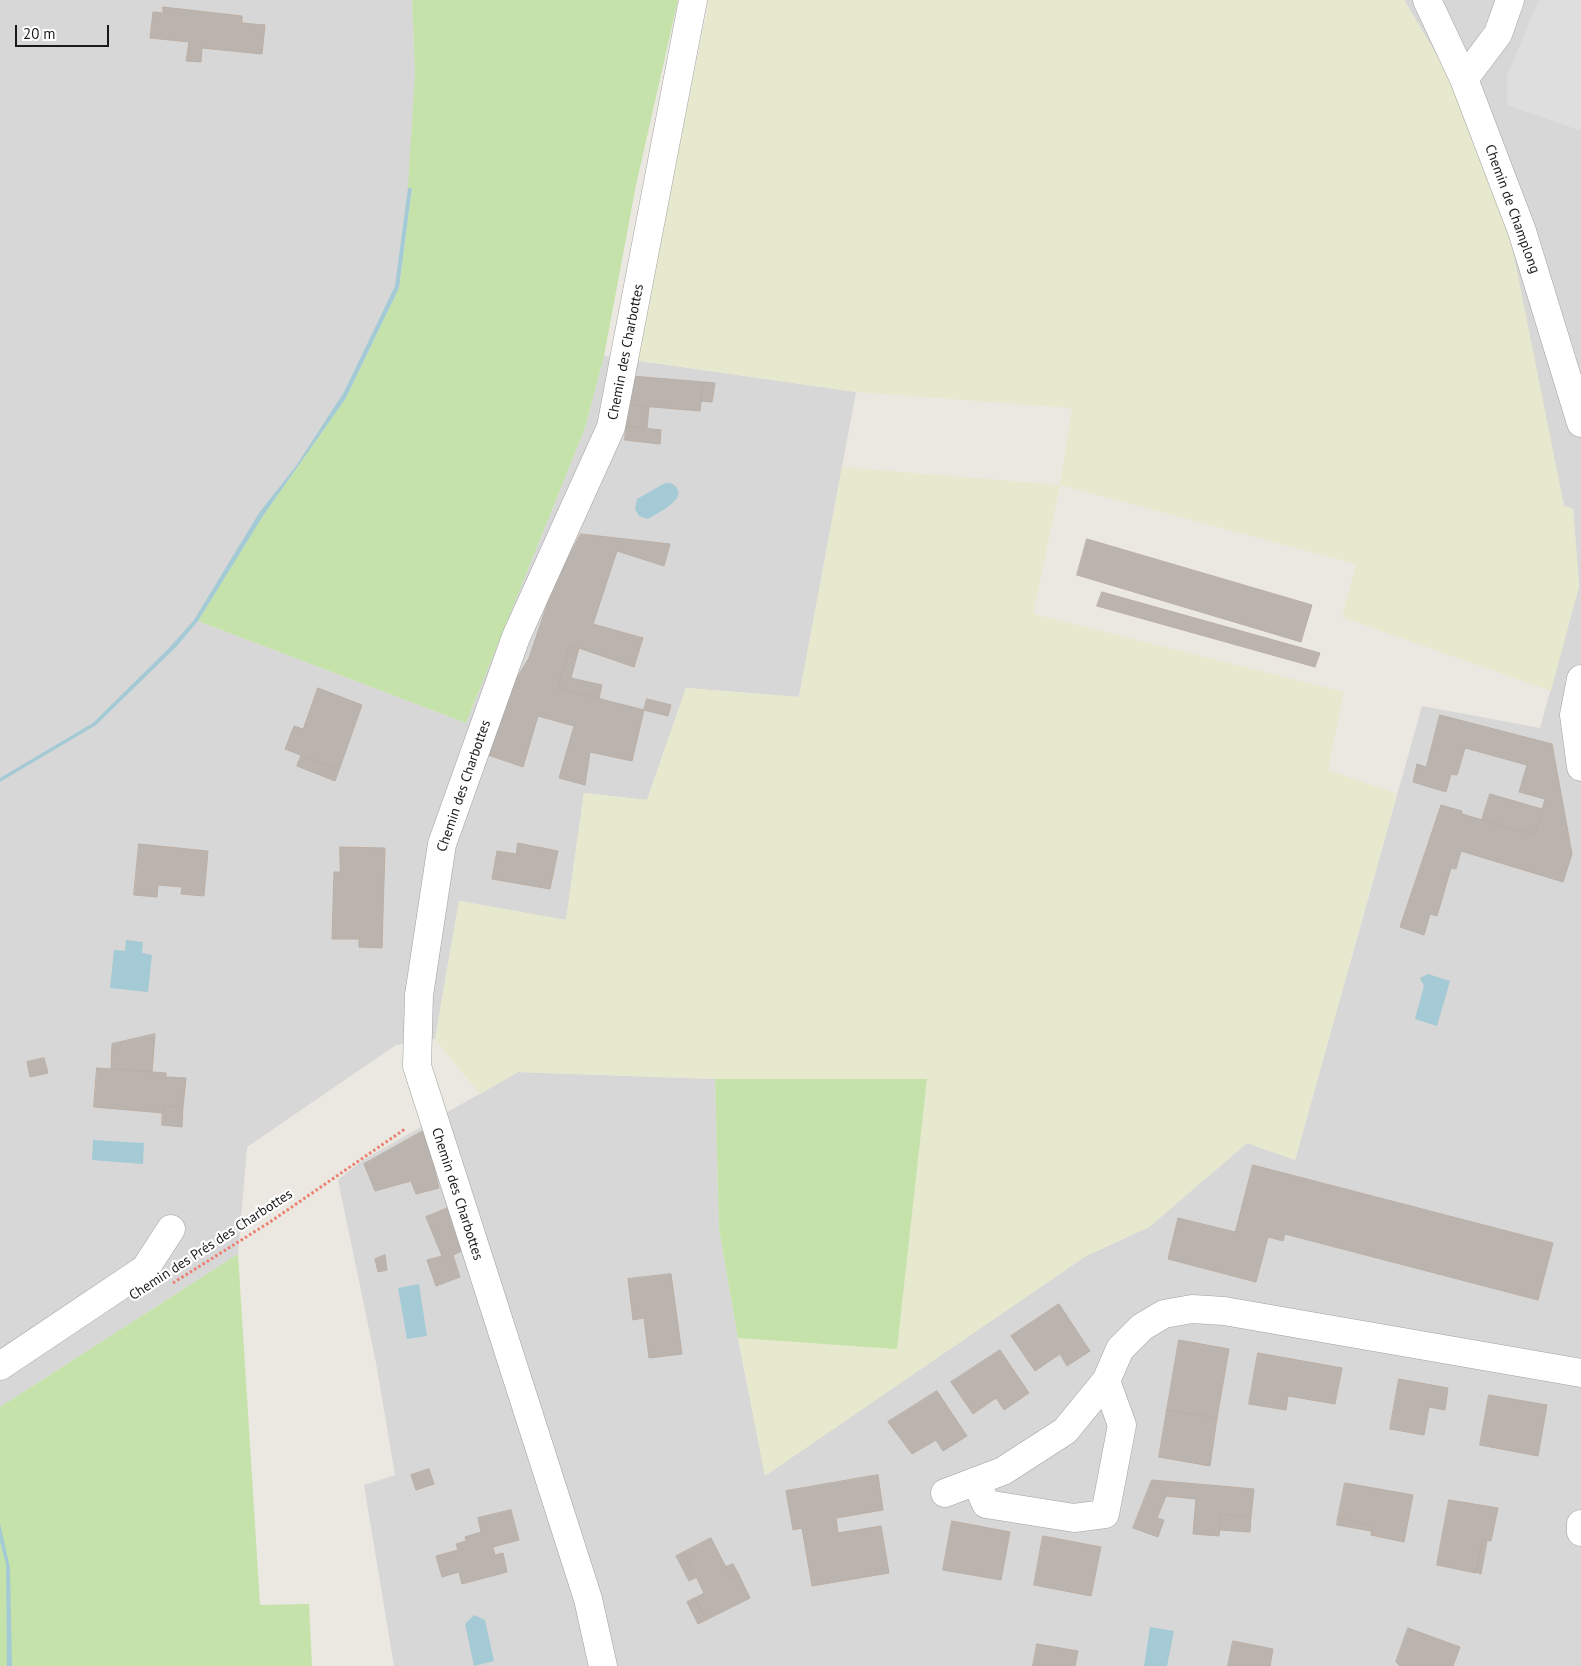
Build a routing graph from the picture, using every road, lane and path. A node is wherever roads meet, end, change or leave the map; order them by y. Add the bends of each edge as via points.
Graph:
1 (694, 0) edge
2 (1427, 0) edge
3 (1510, 0) edge
4 (1464, 79) junction
5 (1570, 354) edge
6 (1581, 423) edge
7 (1581, 679) edge
8 (1581, 767) edge
9 (430, 1109) junction
10 (171, 1229) dead end
11 (167, 1287) dead end
12 (0, 1366) edge
13 (1581, 1373) edge
14 (1106, 1381) junction
15 (976, 1481) junction
16 (945, 1493) dead end
17 (1581, 1524) edge
18 (1581, 1532) edge
19 (603, 1666) edge

1 - 9 street, Chemin des Charbottes via 611,427 516,637 442,844 419,995 417,1066
2 - 4 street, Chemin de Champlong
3 - 4 street via 1498,34
4 - 5 street, Chemin de Champlong
5 - 6 street, Chemin de Champlong
7 - 8 street via 1574,714
9 - 11 path, Chemin des Prés des Charbottes via 270,1222
9 - 19 street, Chemin des Charbottes via 588,1599
10 - 12 street via 145,1269
13 - 14 street via 1224,1311 1192,1310 1164,1314 1142,1327 1120,1348
14 - 15 street via 1065,1431 1003,1471
14 - 15 street via 1122,1425 1105,1514 1074,1518 986,1504
15 - 16 street
17 - 18 street

